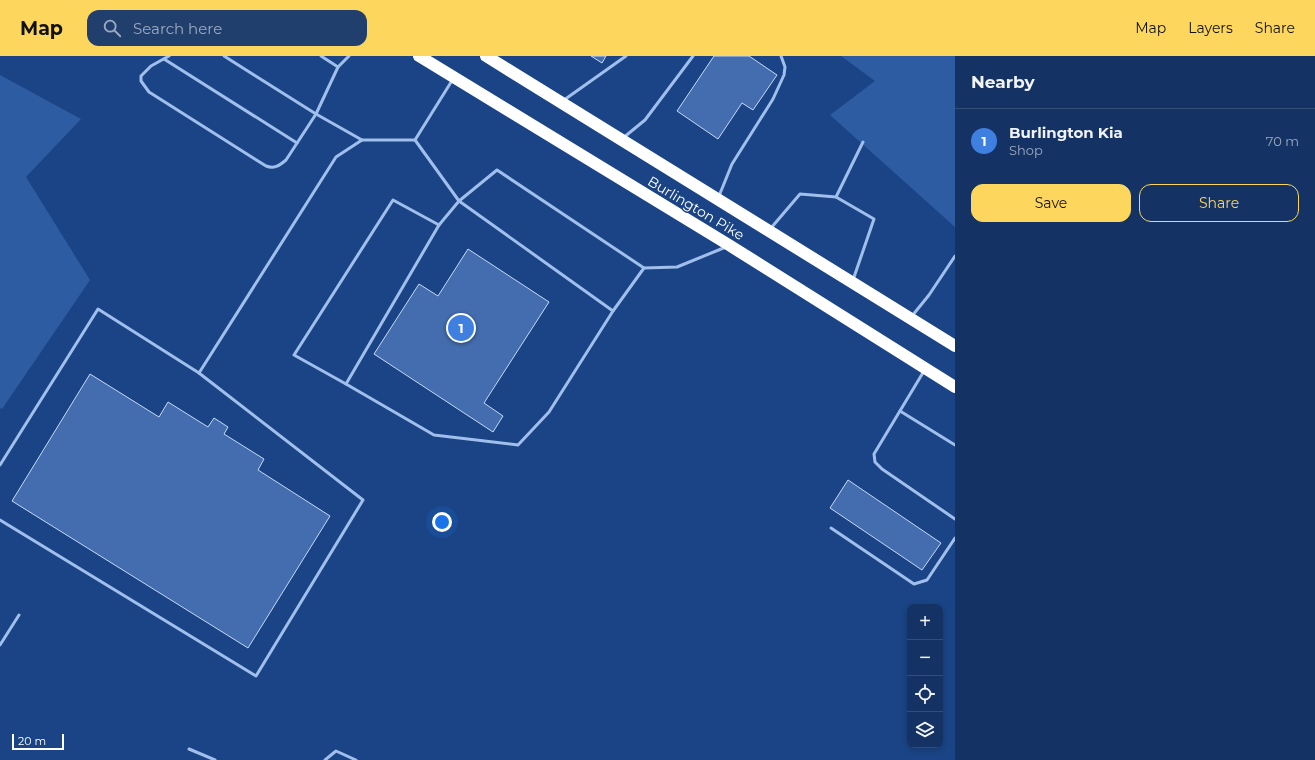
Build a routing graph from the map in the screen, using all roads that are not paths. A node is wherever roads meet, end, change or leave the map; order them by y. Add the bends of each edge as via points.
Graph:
1 (168, 56) edge
2 (224, 56) edge
3 (321, 56) edge
4 (349, 56) edge
5 (419, 56) edge
6 (486, 56) edge
7 (626, 56) edge
8 (693, 56) edge
9 (781, 56) edge
10 (164, 59) junction
11 (338, 67) junction
12 (454, 78) junction
13 (561, 102) junction
14 (316, 114) junction
15 (621, 139) junction
16 (362, 140) junction
17 (415, 140) junction
18 (297, 142) junction
19 (863, 142) dead end
20 (836, 197) junction
21 (718, 200) junction
22 (459, 201) junction
23 (440, 225) junction
24 (768, 231) junction
25 (729, 245) junction
26 (955, 256) edge
27 (644, 268) junction
28 (852, 283) junction
29 (613, 310) junction
30 (910, 318) junction
31 (955, 346) edge
32 (926, 368) junction
33 (199, 373) junction
34 (346, 384) junction
35 (955, 386) edge
36 (900, 410) junction
37 (955, 445) edge
38 (0, 465) edge
39 (955, 519) edge
40 (0, 520) edge
41 (831, 528) dead end
42 (955, 538) edge
43 (19, 615) dead end
44 (0, 646) edge
45 (188, 749) dead end
46 (214, 760) edge
47 (325, 760) edge
48 (356, 760) edge

1 - 10 lane
2 - 14 lane
3 - 11 lane
4 - 11 lane
5 - 12 highway, Burlington Pike
6 - 13 highway, Burlington Pike
7 - 13 lane
8 - 15 lane via 645,120
9 - 21 lane via 785,67 784,75 773,99 732,164
10 - 18 lane
10 - 18 lane via 151,66 141,76 141,81 149,92 266,166 275,167 281,164
11 - 14 lane
12 - 17 lane
12 - 25 highway, Burlington Pike
13 - 15 highway, Burlington Pike
14 - 16 lane
14 - 18 lane
15 - 21 highway, Burlington Pike
16 - 17 lane
16 - 33 lane via 336,157
17 - 22 lane
19 - 20 lane
20 - 24 lane via 800,194
20 - 28 lane via 874,219
21 - 24 highway, Burlington Pike
22 - 23 lane
22 - 27 lane via 497,170
22 - 29 lane
23 - 34 lane
23 - 34 lane via 393,200 294,354
24 - 28 highway, Burlington Pike
25 - 27 lane via 677,267
25 - 32 highway, Burlington Pike
26 - 30 lane via 929,296
27 - 29 lane
28 - 30 highway, Burlington Pike
29 - 34 lane via 549,412 518,445 434,435
30 - 31 highway, Burlington Pike
32 - 35 highway, Burlington Pike
32 - 36 lane
33 - 38 lane via 98,308
33 - 40 lane via 363,500 256,676
36 - 37 lane
36 - 39 lane via 874,454 875,462
41 - 42 lane via 914,584 927,580
43 - 44 lane
45 - 46 lane
47 - 48 lane via 336,751

